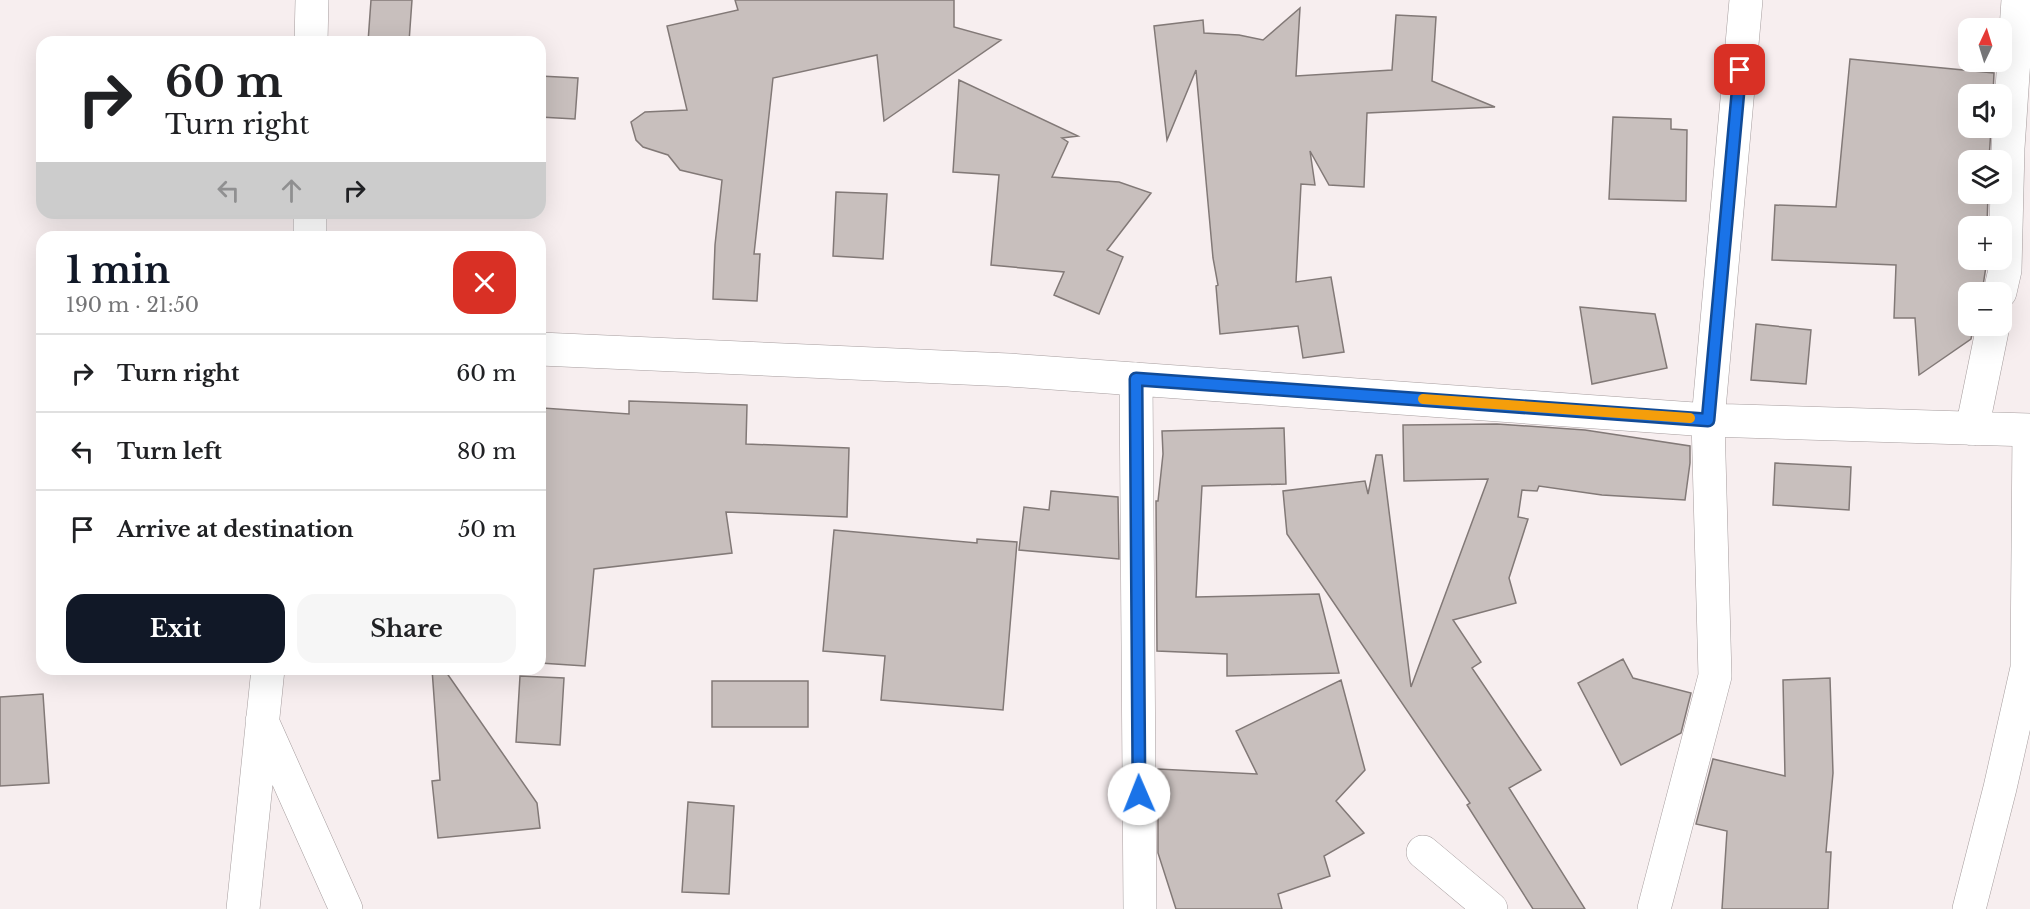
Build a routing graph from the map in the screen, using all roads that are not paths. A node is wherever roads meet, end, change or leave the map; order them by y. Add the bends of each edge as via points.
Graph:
1 (312, 0) edge
2 (1746, 0) edge
3 (2018, 0) edge
4 (311, 36) edge
5 (2002, 282) edge
6 (1991, 336) edge
7 (546, 349) edge
8 (1136, 379) junction
9 (1708, 420) junction
10 (1972, 429) junction
11 (2029, 430) edge
12 (2029, 674) edge
13 (267, 675) edge
14 (262, 719) junction
15 (1423, 852) dead end
16 (243, 909) edge
17 (346, 909) edge
18 (1140, 909) edge
19 (1491, 909) edge
20 (1654, 909) edge
21 (1969, 909) edge

1 - 4 street
2 - 9 street
3 - 5 street
6 - 10 street
7 - 8 street
8 - 9 street
8 - 18 street
9 - 10 street
9 - 20 street via 1715,676
10 - 11 street
11 - 12 street
12 - 21 street
13 - 14 street
14 - 16 street
14 - 17 street
15 - 19 street

